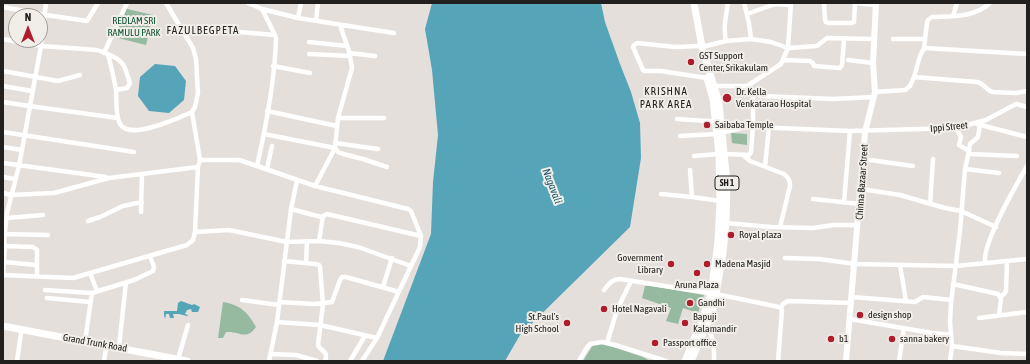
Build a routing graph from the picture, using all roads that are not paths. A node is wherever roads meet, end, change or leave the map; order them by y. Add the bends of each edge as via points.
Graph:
1 (98, 3) edge
2 (127, 3) edge
3 (166, 3) edge
4 (249, 3) edge
5 (301, 3) edge
6 (318, 3) edge
7 (689, 3) edge
8 (694, 3) edge
9 (728, 3) edge
10 (744, 3) edge
11 (824, 3) edge
12 (855, 3) edge
13 (957, 3) edge
14 (990, 3) edge
15 (791, 4) edge
16 (876, 4) edge
17 (262, 9) junction
18 (747, 14) junction
19 (48, 15) edge
20 (953, 16) junction
21 (298, 18) junction
22 (316, 20) junction
23 (340, 25) junction
24 (239, 32) dead end
25 (394, 33) dead end
26 (275, 35) junction
27 (751, 39) junction
28 (844, 39) junction
29 (893, 39) dead end
30 (925, 39) junction
31 (874, 40) junction
32 (726, 41) junction
33 (309, 42) dead end
34 (48, 46) edge
35 (347, 46) junction
36 (701, 46) junction
37 (41, 48) edge
38 (788, 48) junction
39 (924, 48) junction
40 (106, 53) junction
41 (308, 54) dead end
42 (349, 54) junction
43 (1027, 54) edge
44 (375, 56) dead end
45 (784, 60) junction
46 (848, 60) dead end
47 (873, 63) junction
48 (274, 66) junction
49 (3, 71) edge
50 (310, 73) dead end
51 (80, 75) dead end
52 (35, 77) junction
53 (914, 77) junction
54 (707, 78) junction
55 (3, 86) edge
56 (715, 86) junction
57 (747, 86) junction
58 (116, 90) junction
59 (32, 91) junction
60 (752, 91) junction
61 (1027, 92) edge
62 (1016, 93) junction
63 (874, 95) junction
64 (3, 102) edge
65 (1016, 104) junction
66 (29, 106) junction
67 (1027, 107) edge
68 (192, 112) junction
69 (267, 112) junction
70 (118, 118) junction
71 (338, 118) junction
72 (384, 118) dead end
73 (677, 119) dead end
74 (718, 122) junction
75 (978, 124) junction
76 (337, 126) junction
77 (751, 127) junction
78 (769, 127) junction
79 (956, 128) junction
80 (850, 131) junction
81 (3, 132) edge
82 (865, 132) junction
83 (719, 133) junction
84 (264, 134) junction
85 (24, 136) junction
86 (680, 136) dead end
87 (1027, 137) edge
88 (272, 146) dead end
89 (335, 146) junction
90 (3, 147) edge
91 (378, 149) dead end
92 (22, 150) junction
93 (134, 152) dead end
94 (969, 152) junction
95 (721, 154) junction
96 (743, 155) junction
97 (694, 156) dead end
98 (1017, 156) dead end
99 (863, 159) junction
100 (933, 159) dead end
101 (200, 160) junction
102 (3, 163) edge
103 (19, 166) junction
104 (257, 166) junction
105 (765, 166) junction
106 (913, 166) dead end
107 (1027, 166) edge
108 (198, 167) junction
109 (387, 167) dead end
110 (266, 169) junction
111 (965, 169) junction
112 (690, 170) dead end
113 (1000, 173) dead end
114 (142, 174) junction
115 (3, 177) edge
116 (109, 178) junction
117 (15, 179) junction
118 (297, 181) junction
119 (315, 186) junction
120 (861, 189) junction
121 (3, 193) edge
122 (11, 194) junction
123 (661, 194) dead end
124 (692, 196) junction
125 (813, 199) dead end
126 (142, 202) junction
127 (723, 202) junction
128 (844, 202) junction
129 (860, 204) junction
130 (930, 204) junction
131 (290, 209) junction
132 (961, 211) junction
133 (142, 212) dead end
134 (6, 215) edge
135 (43, 216) dead end
136 (323, 216) junction
137 (88, 221) dead end
138 (726, 223) junction
139 (858, 225) junction
140 (780, 227) junction
141 (996, 227) junction
142 (195, 232) junction
143 (5, 234) junction
144 (48, 235) dead end
145 (421, 236) junction
146 (319, 241) junction
147 (4, 242) edge
148 (288, 242) junction
149 (307, 242) junction
150 (150, 256) junction
151 (392, 258) junction
152 (785, 258) dead end
153 (1027, 259) edge
154 (284, 261) junction
155 (1007, 261) junction
156 (4, 262) edge
157 (986, 262) junction
158 (306, 263) junction
159 (855, 264) junction
160 (37, 265) junction
161 (900, 265) junction
162 (411, 266) junction
163 (956, 266) junction
164 (90, 273) junction
165 (3, 275) edge
166 (37, 276) junction
167 (631, 281) junction
168 (126, 282) junction
169 (953, 284) junction
170 (383, 287) junction
171 (45, 290) dead end
172 (604, 290) dead end
173 (94, 292) junction
174 (400, 292) junction
175 (714, 294) junction
176 (1000, 297) junction
177 (47, 298) dead end
178 (242, 300) dead end
179 (852, 300) junction
180 (951, 300) junction
181 (906, 301) junction
182 (90, 302) junction
183 (279, 304) junction
184 (323, 304) junction
185 (781, 308) junction
186 (1027, 312) edge
187 (999, 315) junction
188 (979, 318) dead end
189 (850, 319) junction
190 (276, 322) junction
191 (188, 325) dead end
192 (320, 325) junction
193 (3, 326) edge
194 (706, 327) junction
195 (904, 328) junction
196 (3, 329) edge
197 (22, 333) junction
198 (952, 335) junction
199 (366, 336) junction
200 (377, 338) junction
201 (85, 341) junction
202 (607, 343) junction
203 (952, 346) junction
204 (119, 347) junction
205 (106, 349) junction
206 (271, 354) junction
207 (1027, 354) edge
208 (175, 360) edge
209 (17, 361) edge
210 (104, 361) edge
211 (187, 361) edge
212 (269, 361) edge
213 (317, 361) edge
214 (325, 361) edge
215 (350, 361) edge
216 (362, 361) edge
217 (579, 361) edge
218 (666, 361) edge
219 (685, 361) edge
220 (691, 361) edge
221 (714, 361) edge
222 (778, 361) edge
223 (846, 361) edge
224 (899, 361) edge
225 (950, 361) edge

1 - 19 street via 87,20
2 - 40 street
3 - 68 street via 196,59 198,93
4 - 17 street
5 - 21 street
6 - 22 street
7 - 36 main road, SH 1
8 - 36 main road, SH 1
9 - 32 street via 724,23
10 - 18 street
11 - 12 street via 825,20 829,24 854,22
12 - 16 street
13 - 20 street
14 - 20 street via 979,11
15 - 18 street via 775,4
15 - 38 street
16 - 31 street, Chinna Bazaar Street
17 - 21 street
17 - 26 street
18 - 27 street
20 - 30 street via 932,17 928,20
21 - 22 street
22 - 23 street
23 - 25 street
23 - 35 street
24 - 26 street
26 - 48 street
27 - 32 street
27 - 38 street
28 - 31 street
28 - 38 street via 827,38 818,46
28 - 45 street via 840,68 814,66 810,61
29 - 30 street
30 - 39 street
31 - 47 street, Chinna Bazaar Street
32 - 36 street
33 - 35 street
34 - 40 street via 80,48
35 - 42 street
36 - 54 main road, SH 1
36 - 54 street via 676,48 637,43 633,47 644,71
36 - 56 main road, SH 1
37 - 52 street
38 - 45 street
39 - 43 street
39 - 53 street
40 - 58 street
40 - 58 street via 123,63 130,83 127,88
41 - 42 street
42 - 44 street
42 - 71 street via 352,68
45 - 57 street
46 - 47 street
47 - 63 street, Chinna Bazaar Street
48 - 50 street
48 - 69 street
49 - 52 street
51 - 52 street via 61,81
52 - 59 street
53 - 62 street via 977,82 982,83 990,92
53 - 63 street via 906,90
54 - 74 main road, SH 1
55 - 59 street
56 - 57 street
56 - 74 main road, SH 1 via 719,102
57 - 60 street
58 - 70 street
59 - 66 street
60 - 63 street via 760,96 833,99
60 - 77 street
61 - 62 street
62 - 65 street
63 - 82 street, Chinna Bazaar Street
64 - 66 street
65 - 67 street
65 - 75 street, Ippi Street
66 - 70 street
66 - 85 street
68 - 70 street via 141,130 124,128
68 - 101 street
69 - 76 street
69 - 84 street
71 - 72 street
71 - 76 street
73 - 74 street
74 - 77 street
74 - 83 main road, SH 1
75 - 79 street, Ippi Street
75 - 87 street
75 - 94 street via 978,136 970,144
76 - 89 street
77 - 78 street, Ippi Street
77 - 83 street
77 - 96 street via 751,152 749,155
78 - 80 street, Ippi Street
78 - 105 street
79 - 82 street, Ippi Street
79 - 94 street via 961,137 959,145
80 - 82 street, Ippi Street
80 - 128 street
81 - 85 street
82 - 99 street, Chinna Bazaar Street
83 - 86 street
83 - 95 main road, SH 1
84 - 89 street
84 - 104 street
85 - 92 street
85 - 93 street
88 - 110 street
89 - 91 street
89 - 109 street via 338,152
89 - 119 street
90 - 92 street
92 - 103 street
94 - 98 street
94 - 111 street
95 - 96 street
95 - 97 street
95 - 127 main road, SH 1
96 - 105 street via 750,161
99 - 106 street
99 - 120 street, Chinna Bazaar Street
100 - 130 street
101 - 104 street via 239,160
101 - 108 street
102 - 103 street
103 - 116 street
103 - 117 street
104 - 110 street
105 - 140 street via 784,174 790,180
107 - 141 street
108 - 114 street
108 - 142 street
110 - 118 street
111 - 113 street
111 - 132 street
112 - 124 street
114 - 116 street
114 - 126 street
115 - 117 street
116 - 122 street via 62,192
117 - 122 street
118 - 119 street
118 - 131 street
119 - 145 street via 408,208 413,214
120 - 129 street, Chinna Bazaar Street
120 - 130 street via 893,193
121 - 122 street
122 - 134 street
123 - 124 street
124 - 127 street
125 - 128 street
126 - 133 street
126 - 137 street via 123,206
127 - 138 main road, SH 1
127 - 175 main road, SH 1
128 - 129 street
129 - 139 street, Chinna Bazaar Street
130 - 132 street
131 - 136 street
131 - 148 street
132 - 141 street
132 - 163 street
134 - 135 street
134 - 143 street
136 - 145 street via 327,214
136 - 146 street
138 - 140 street
138 - 175 main road, SH 1 via 723,253
139 - 140 street
139 - 159 street, Chinna Bazaar Street
141 - 157 street via 987,248
142 - 148 street via 229,230
142 - 150 street via 193,240 187,245
143 - 144 street
143 - 147 street
145 - 162 street via 420,247
146 - 149 street
146 - 151 street via 358,247
147 - 156 street
147 - 160 street via 33,247 36,250
148 - 149 street
148 - 154 street
149 - 158 street
150 - 164 street
150 - 168 street via 153,271
151 - 162 street
151 - 170 street
152 - 159 street
153 - 155 street
154 - 158 street
154 - 183 street
155 - 157 street
155 - 176 street via 1006,291
156 - 160 street
156 - 165 street
157 - 163 street
158 - 184 street via 320,267
159 - 161 street
159 - 179 street, Chinna Bazaar Street
160 - 166 street
161 - 163 street
161 - 181 street
162 - 174 street
163 - 169 street
164 - 166 street via 68,278
164 - 173 street
165 - 166 street
167 - 172 street via 615,279
167 - 175 street
167 - 202 street via 616,310
168 - 173 street
168 - 204 street
169 - 176 street via 998,294
169 - 180 street
170 - 174 street
170 - 184 street via 342,277 332,302
171 - 173 street
173 - 182 street
174 - 200 street
175 - 185 street
175 - 194 main road, SH 1 via 713,309
175 - 219 main road, SH 1
176 - 187 street
177 - 182 street
178 - 183 street
179 - 181 street
179 - 185 street via 788,301
179 - 189 street, Chinna Bazaar Street
180 - 181 street via 923,297 918,302
180 - 198 street
182 - 201 street
183 - 184 street
183 - 190 street
184 - 192 street
185 - 222 street
186 - 187 street
187 - 188 street
189 - 195 street
189 - 223 street, Chinna Bazaar Street
190 - 192 street
190 - 206 street
191 - 208 street
192 - 199 street
192 - 214 street via 319,347 327,355
193 - 201 main road, Grand Trunk Road
194 - 220 main road, SH 1
194 - 221 street via 713,339
195 - 198 street
195 - 224 street
196 - 197 main road, Grand Trunk Road
197 - 205 main road, Grand Trunk Road
197 - 209 street
198 - 203 street
199 - 200 street
199 - 215 street
200 - 216 street
201 - 204 main road, Grand Trunk Road
202 - 217 street via 590,344
202 - 218 street
203 - 207 street
203 - 225 street
204 - 208 main road, Grand Trunk Road
205 - 208 main road, Grand Trunk Road
205 - 210 street
206 - 212 street
206 - 213 street via 296,355
208 - 211 main road, Grand Trunk Road

